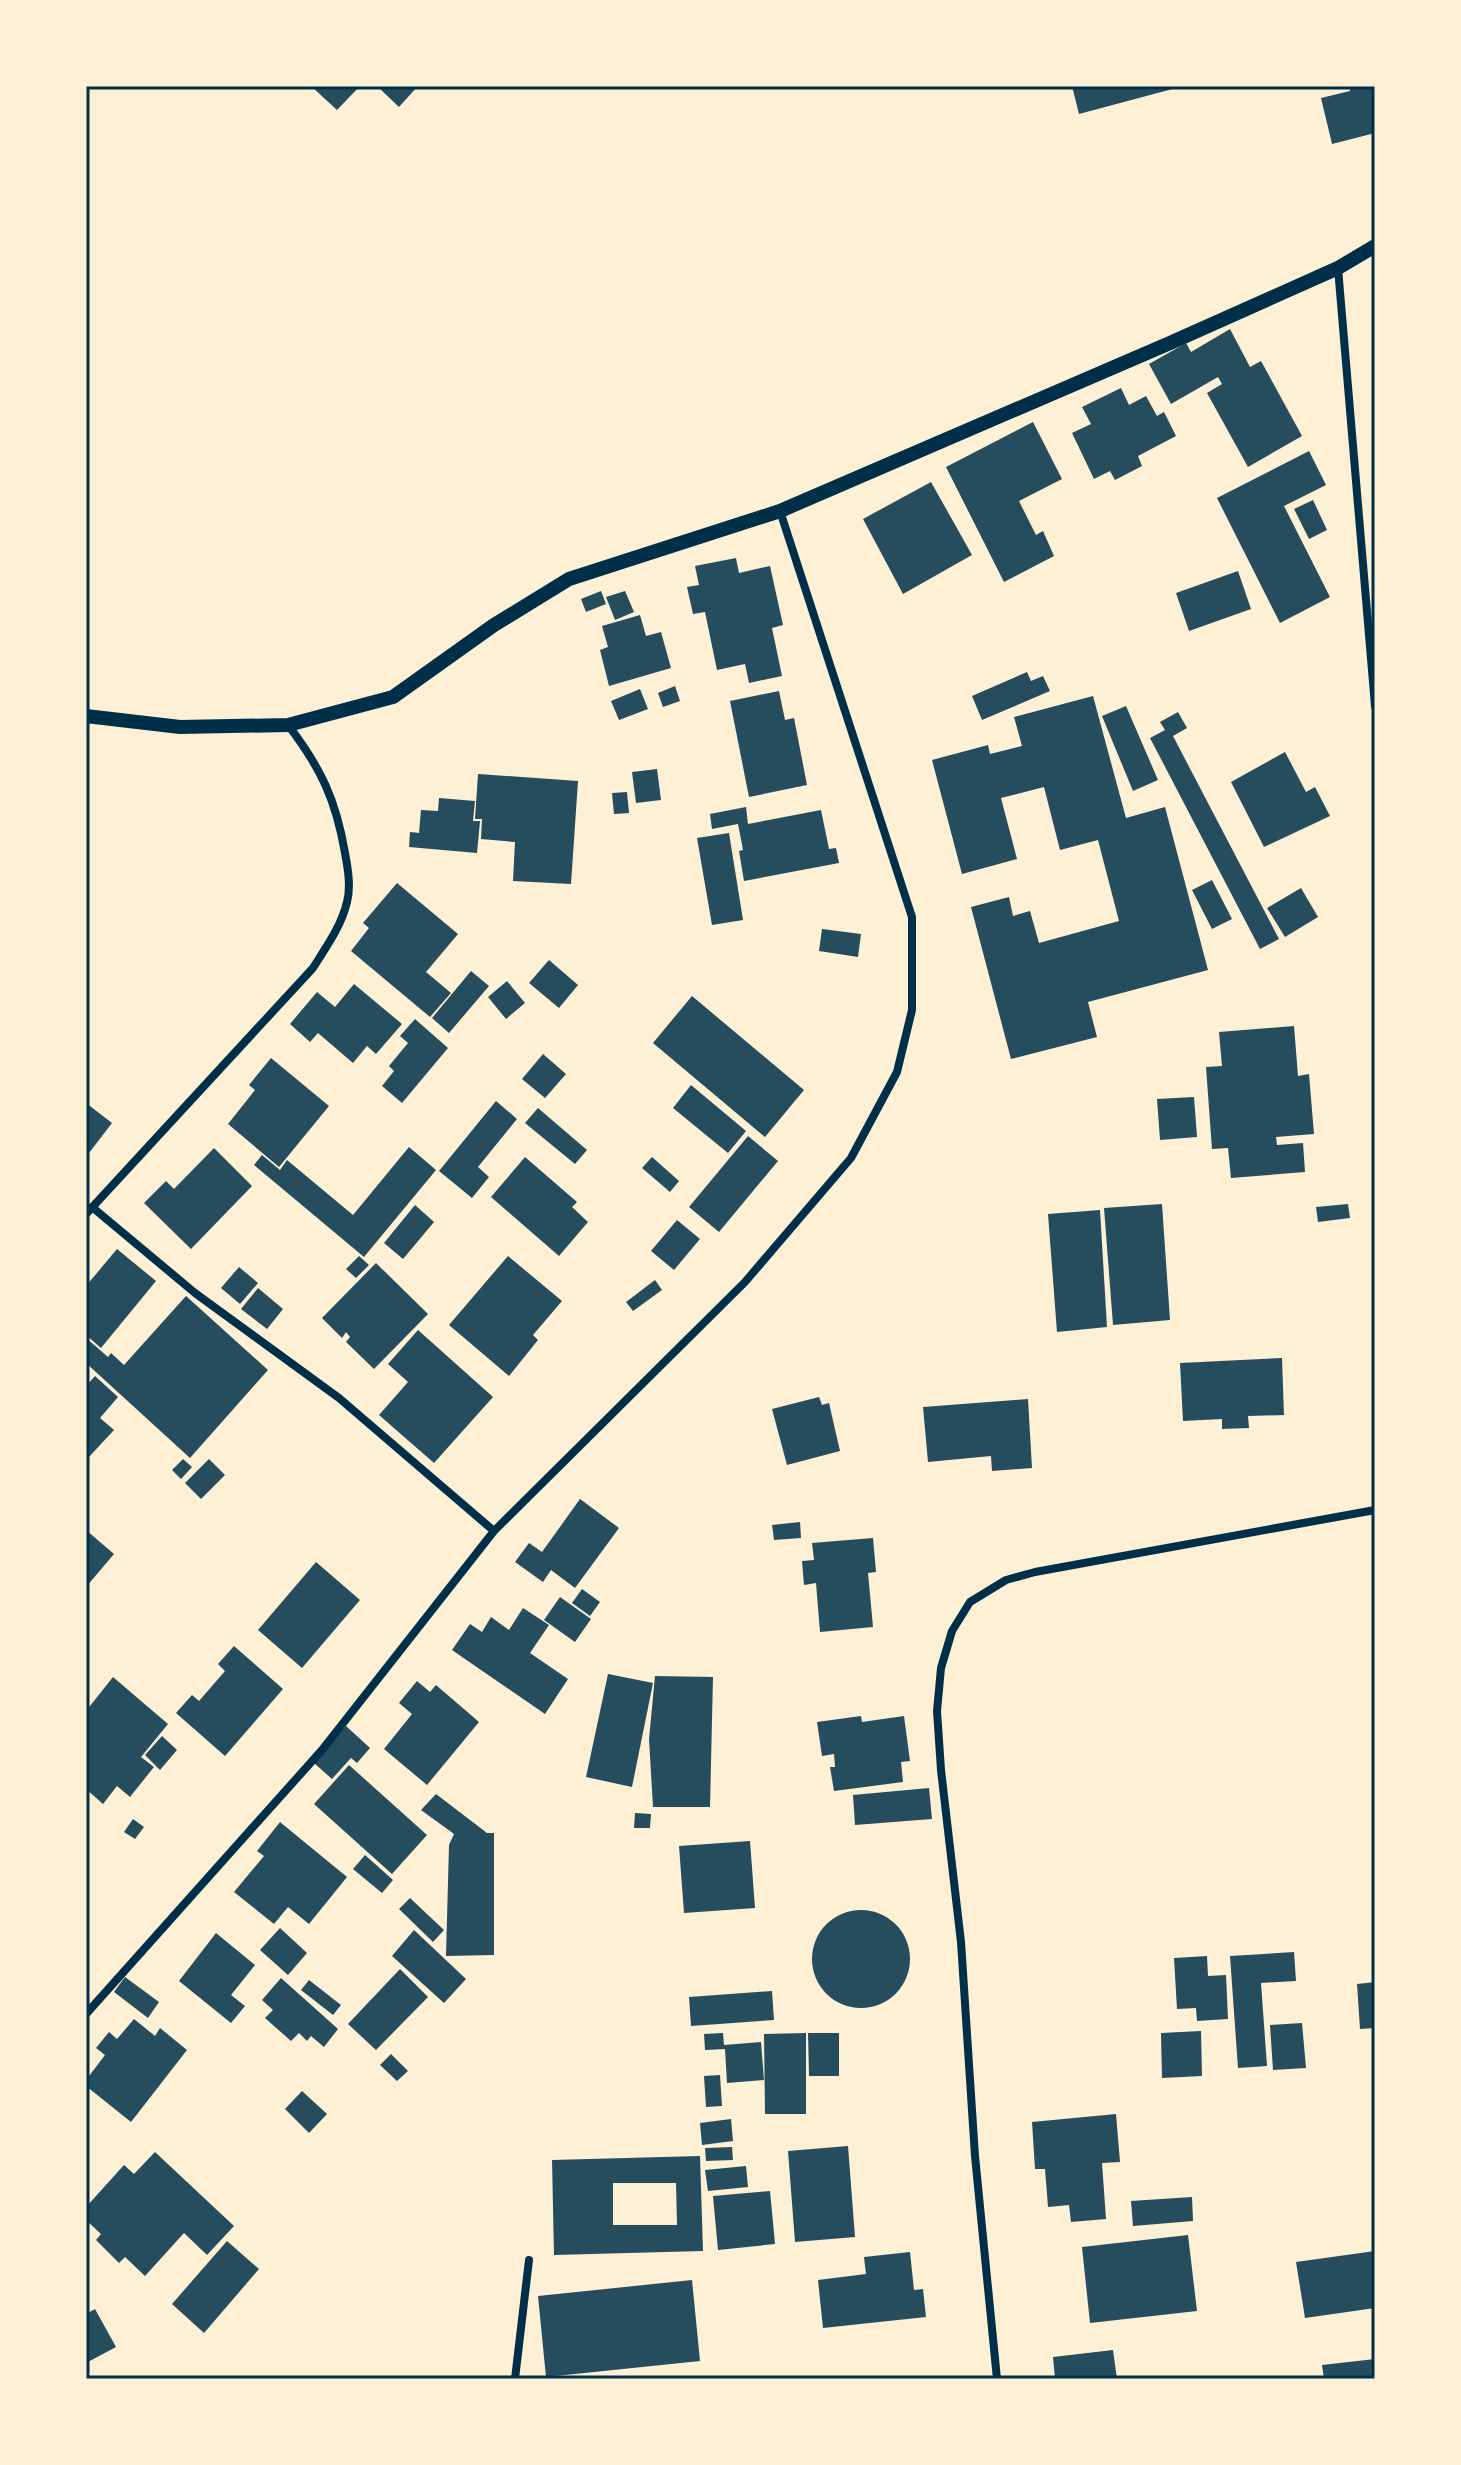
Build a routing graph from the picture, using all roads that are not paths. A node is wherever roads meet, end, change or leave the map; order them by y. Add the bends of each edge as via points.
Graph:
1 (1375, 246) edge
2 (1338, 268) junction
3 (780, 511) junction
4 (1373, 655) edge
5 (1375, 706) edge
6 (86, 716) edge
7 (288, 725) junction
8 (89, 1210) edge
9 (1375, 1510) edge
10 (494, 1531) junction
11 (86, 2014) edge
12 (529, 2260) dead end
13 (515, 2379) edge
14 (997, 2379) edge

1 - 2 street
2 - 3 street
2 - 4 street
3 - 7 street via 569,579 393,697
3 - 10 street via 912,917 912,1010 897,1072 851,1158 745,1282
4 - 5 street
6 - 7 street via 180,727
7 - 8 street via 312,756 338,818 348,901 335,933 313,968
8 - 10 street via 339,1398
9 - 14 street via 1006,1580 970,1602 952,1631 937,1711
10 - 11 street via 322,1750
12 - 13 street

